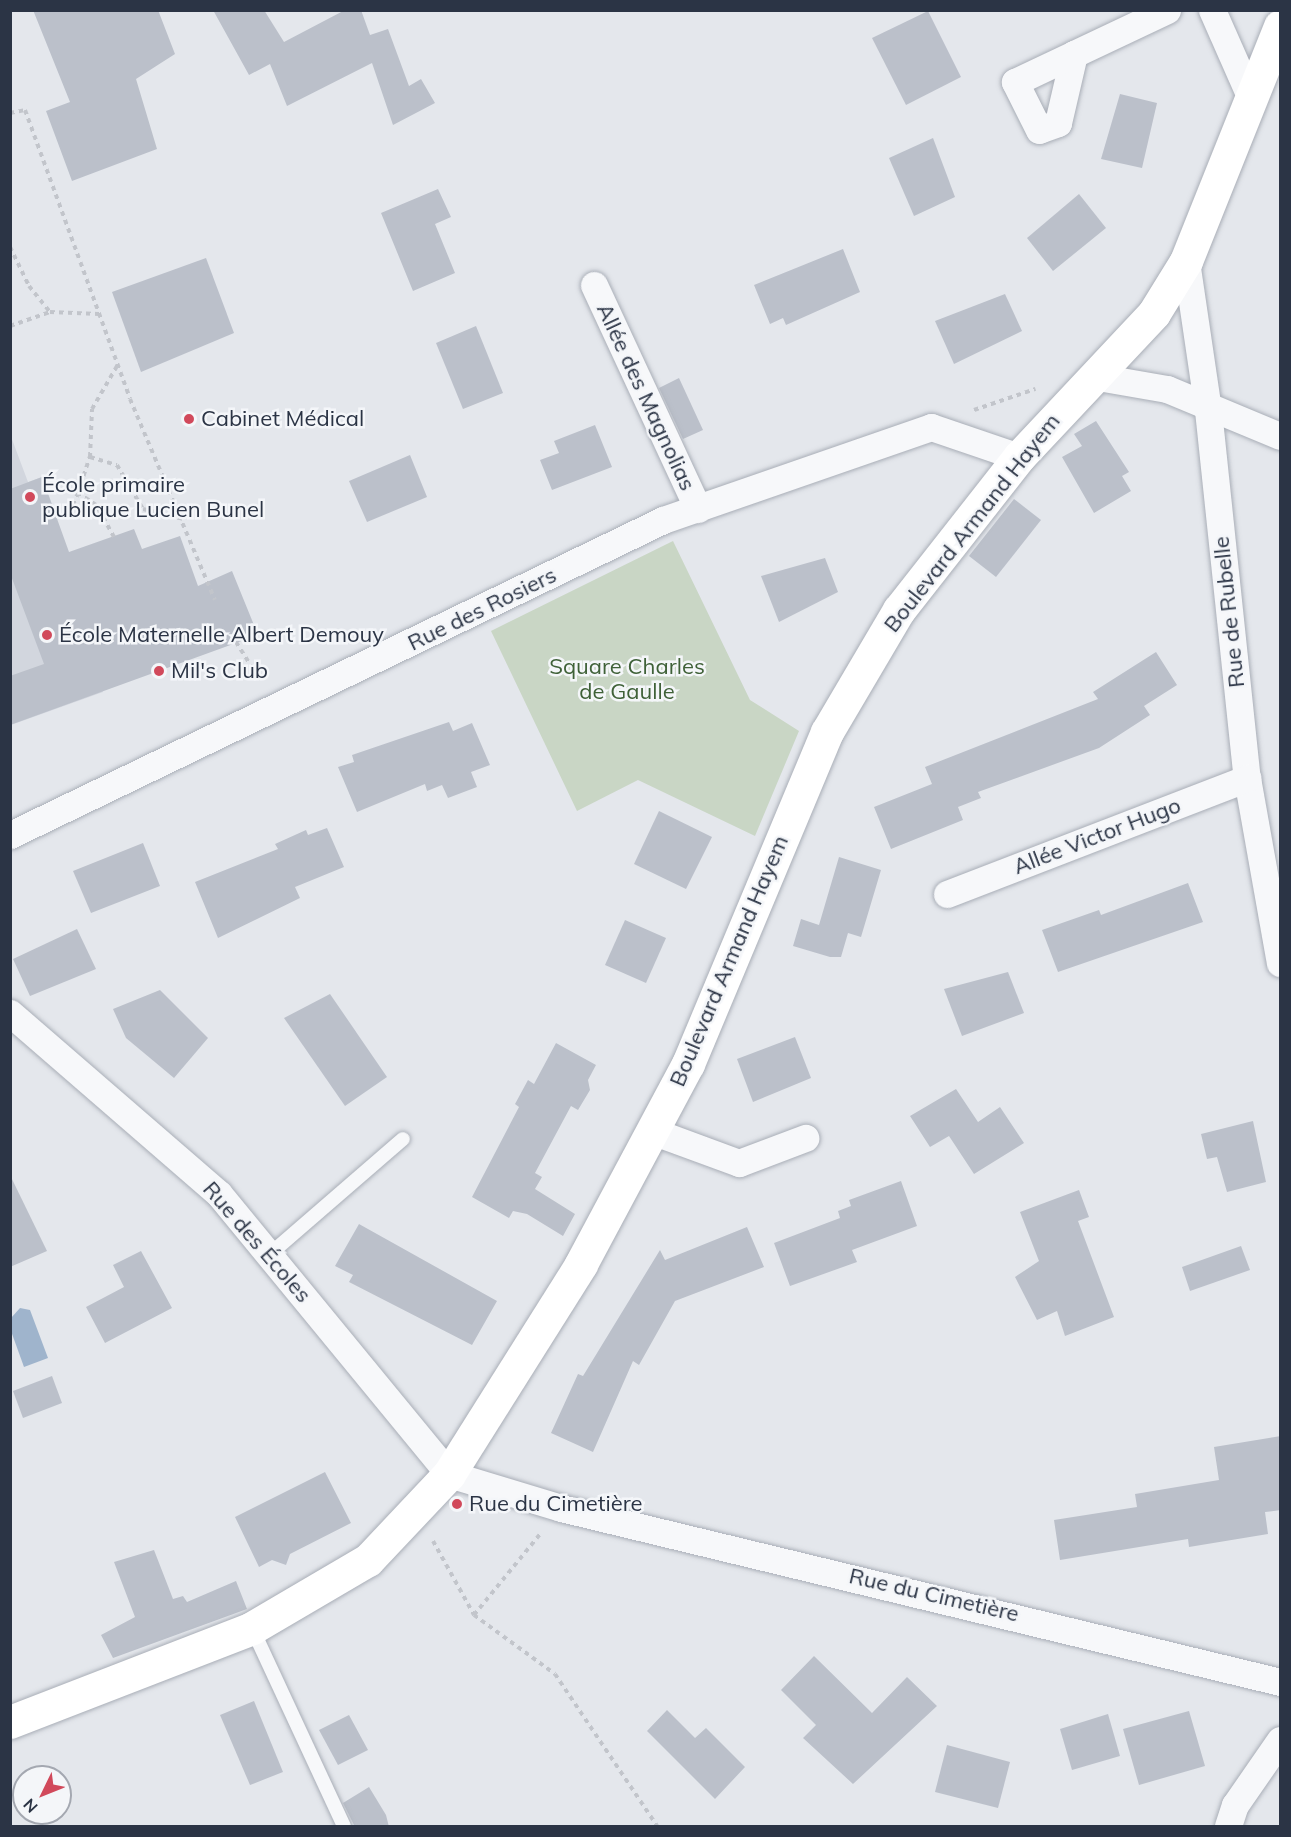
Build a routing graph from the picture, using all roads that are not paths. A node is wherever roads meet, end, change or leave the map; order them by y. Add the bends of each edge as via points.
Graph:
1 (1167, 10) edge
2 (1212, 10) edge
3 (1281, 26) edge
4 (1074, 54) dead end
5 (1249, 94) junction
6 (1186, 261) junction
7 (594, 285) dead end
8 (1092, 376) junction
9 (1208, 410) junction
10 (1281, 436) edge
11 (1019, 457) junction
12 (698, 509) junction
13 (1247, 778) junction
14 (10, 835) edge
15 (947, 894) dead end
16 (1281, 963) edge
17 (10, 1013) edge
18 (652, 1131) junction
19 (403, 1138) dead end
20 (805, 1138) dead end
21 (269, 1255) junction
22 (448, 1474) junction
23 (252, 1628) junction
24 (1281, 1682) edge
25 (10, 1722) edge
26 (1281, 1740) edge
27 (1232, 1816) edge
28 (344, 1827) edge

1 - 4 street
2 - 5 street
3 - 5 main road, Boulevard Armand Hayem
5 - 6 main road, Boulevard Armand Hayem
6 - 8 main road, Boulevard Armand Hayem via 1154,313
6 - 9 street, Rue de Rubelle
7 - 12 street, Allée des Magnolias
8 - 9 street via 1167,389
8 - 11 main road, Boulevard Armand Hayem
9 - 10 street
9 - 13 street, Rue de Rubelle
11 - 12 street, Rue des Rosiers via 931,427
11 - 18 main road, Boulevard Armand Hayem via 899,610 827,732 688,1064
12 - 14 street, Rue des Rosiers via 663,520
13 - 15 street, Allée Victor Hugo
13 - 16 street, Rue de Rubelle
17 - 21 street, Rue des Écoles via 219,1194
18 - 20 street via 739,1163
18 - 22 main road, Boulevard Armand Hayem via 581,1264
19 - 21 lane
21 - 22 street, Rue des Écoles
22 - 23 main road, Boulevard Armand Hayem via 368,1560
22 - 24 street, Rue du Cimetière via 561,1508
23 - 25 main road, Boulevard Armand Hayem
23 - 28 lane
26 - 27 street

